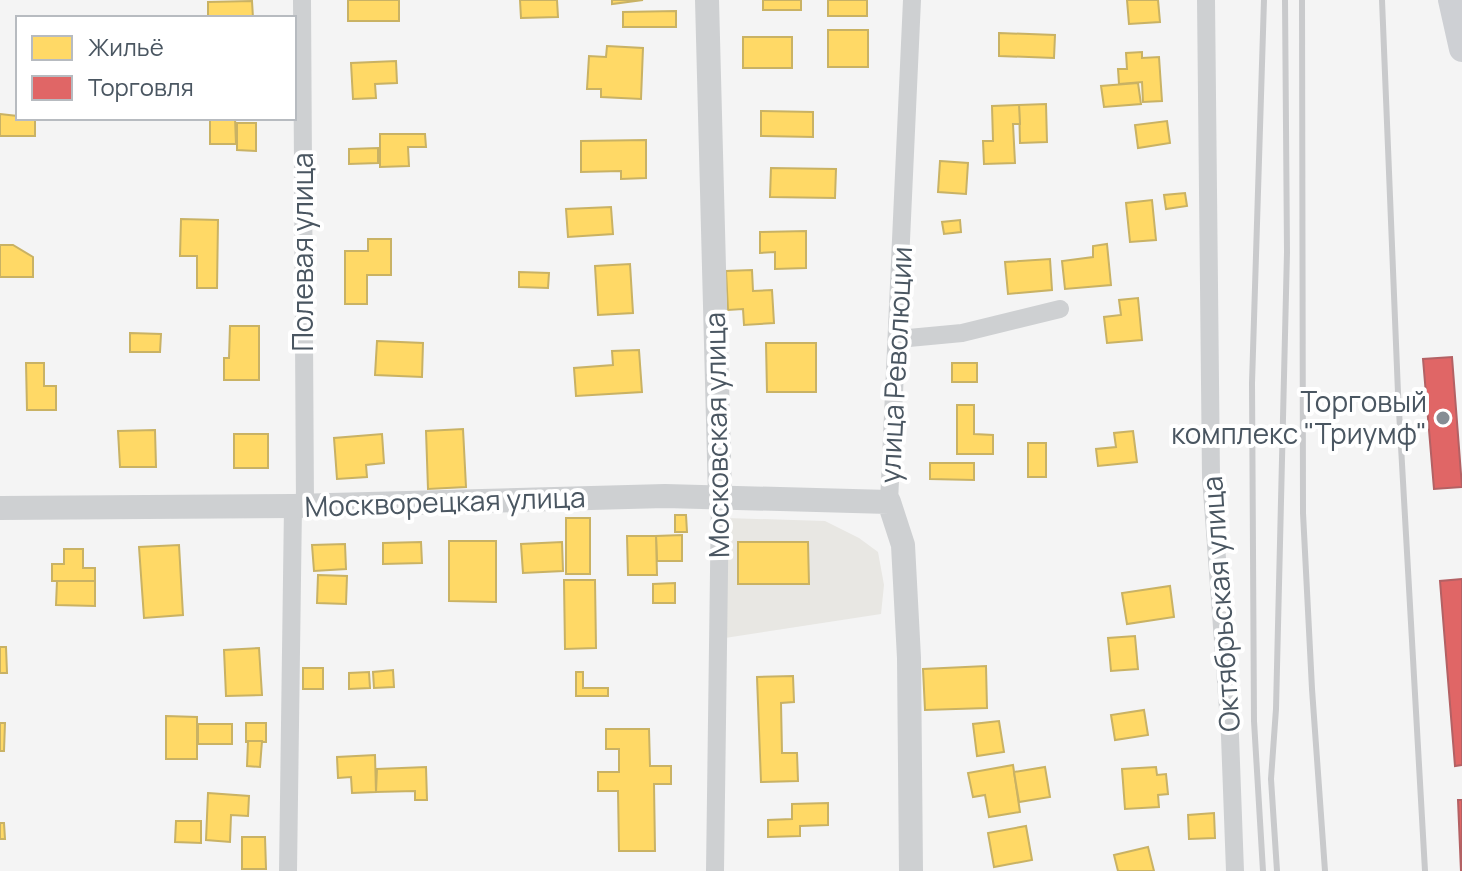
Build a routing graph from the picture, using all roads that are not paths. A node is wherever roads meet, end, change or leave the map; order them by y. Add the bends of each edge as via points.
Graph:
1 (302, 0) edge
2 (707, 0) edge
3 (912, 0) edge
4 (1206, 0) edge
5 (1451, 0) edge
6 (1462, 49) edge
7 (1060, 309) dead end
8 (898, 339) junction
9 (720, 497) junction
10 (889, 502) junction
11 (299, 505) junction
12 (0, 508) edge
13 (288, 871) edge
14 (715, 871) edge
15 (911, 871) edge
16 (1235, 871) edge

1 - 11 street, Полевая улица
2 - 9 street, Московская улица
3 - 8 street, улица Революции
4 - 16 street, Октябрьская улица via 1211,477
5 - 6 main road
7 - 8 street via 962,333
8 - 10 street, улица Революции
9 - 10 street, Москворецкая улица
9 - 11 street, Москворецкая улица
9 - 14 street, Московская улица
10 - 15 street, улица Революции via 903,545
11 - 12 street, Москворецкая улица
11 - 13 street, Полевая улица

